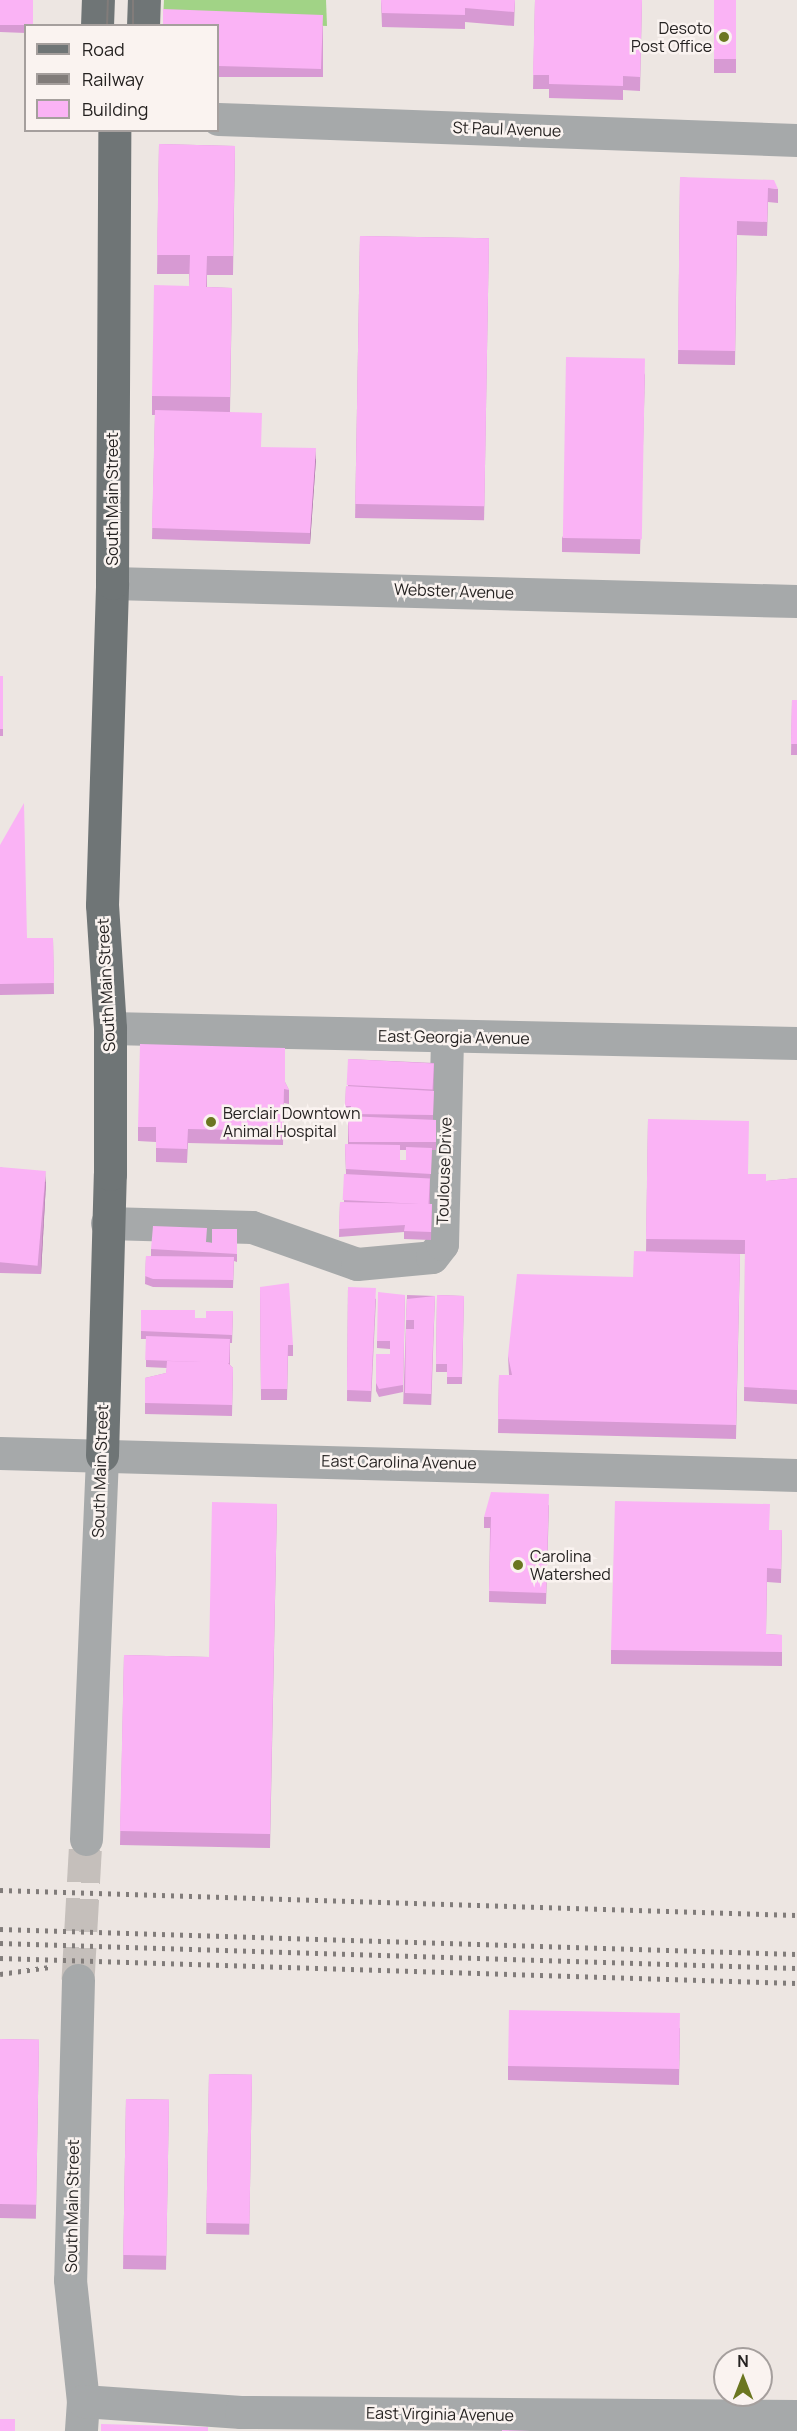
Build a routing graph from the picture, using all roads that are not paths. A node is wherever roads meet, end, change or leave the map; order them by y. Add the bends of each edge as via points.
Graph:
1 (98, 0) edge
2 (144, 0) edge
3 (97, 24) edge
4 (143, 24) edge
5 (219, 119) edge
6 (114, 132) edge
7 (797, 140) edge
8 (112, 583) junction
9 (797, 601) edge
10 (110, 1028) junction
11 (447, 1037) junction
12 (797, 1043) edge
13 (107, 1223) junction
14 (0, 1453) edge
15 (102, 1455) junction
16 (797, 1475) edge
17 (87, 1839) tunnel mouth
18 (78, 1980) tunnel mouth
19 (82, 2416) edge
20 (797, 2416) edge
21 (303, 2420) edge

1 - 3 main road
2 - 4 main road
5 - 7 street, St Paul Avenue
6 - 8 main road, South Main Street
8 - 9 street, Webster Avenue
8 - 10 main road, South Main Street via 102,905
10 - 11 street, East Georgia Avenue
10 - 13 main road, South Main Street
11 - 12 street, East Georgia Avenue
11 - 13 street, Toulouse Drive via 442,1244 432,1257 366,1265 252,1227
13 - 15 main road, South Main Street
14 - 15 street, East Carolina Avenue
15 - 16 street, East Carolina Avenue
15 - 17 street, South Main Street
18 - 19 street, South Main Street via 70,2280
19 - 21 street, East Virginia Avenue via 241,2412
20 - 21 street, East Virginia Avenue via 683,2412

